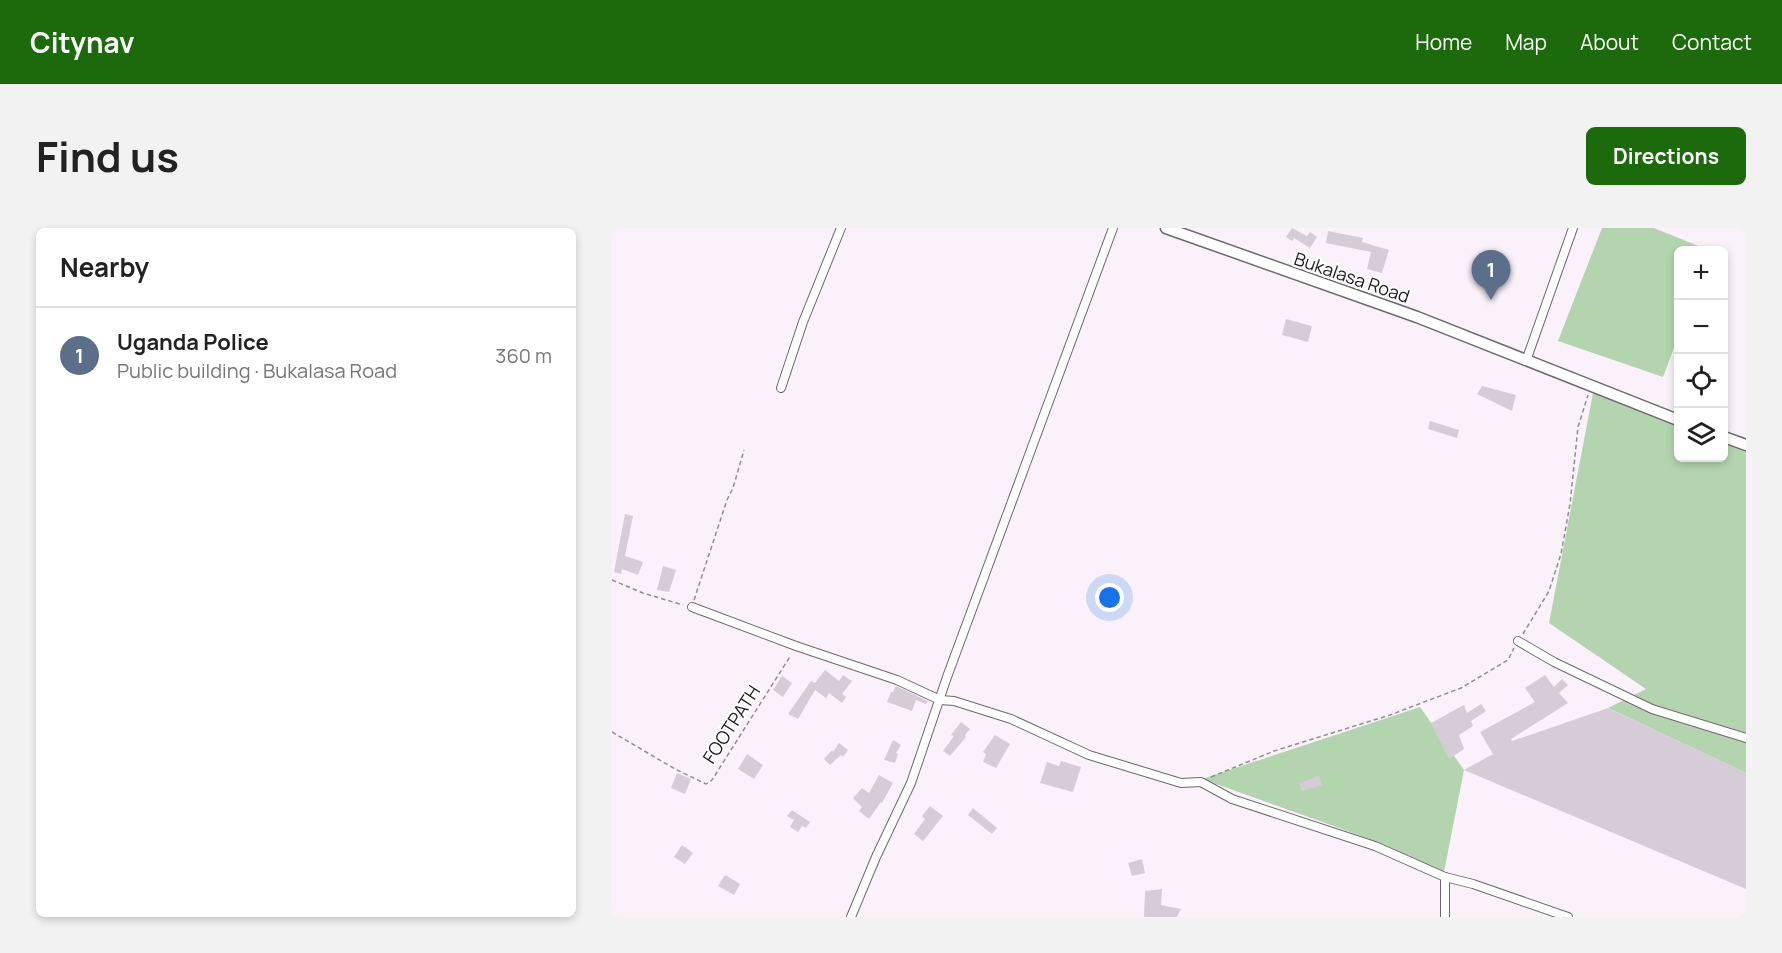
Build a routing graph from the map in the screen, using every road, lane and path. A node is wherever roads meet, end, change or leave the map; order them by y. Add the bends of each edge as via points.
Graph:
1 (841, 228) edge
2 (1113, 228) edge
3 (1166, 228) edge
4 (1573, 228) edge
5 (1526, 361) junction
6 (1593, 387) junction
7 (781, 388) dead end
8 (1674, 418) edge
9 (1728, 438) edge
10 (1746, 445) edge
11 (744, 450) dead end
12 (612, 580) edge
13 (692, 607) junction
14 (1518, 641) junction
15 (796, 646) junction
16 (940, 699) junction
17 (612, 732) edge
18 (1746, 738) edge
19 (1200, 782) junction
20 (1444, 877) junction
21 (850, 917) edge
22 (1445, 917) edge
23 (1568, 917) edge

1 - 7 street via 802,322
2 - 16 street
3 - 5 street, Bukalasa Road via 1417,317
4 - 5 street
5 - 6 street, Bukalasa Road
6 - 8 street, Bukalasa Road
6 - 14 path via 1578,427 1561,554 1549,591
9 - 10 street
11 - 13 path
12 - 13 path
13 - 15 street
14 - 18 street via 1652,710
14 - 19 path via 1508,660 1461,688 1274,751
15 - 16 street
15 - 17 path, FOOTPATH via 706,784
16 - 19 street via 1011,719 1089,755 1181,783
16 - 21 street via 911,783
19 - 20 street via 1232,799 1375,846
20 - 22 street
20 - 23 street

